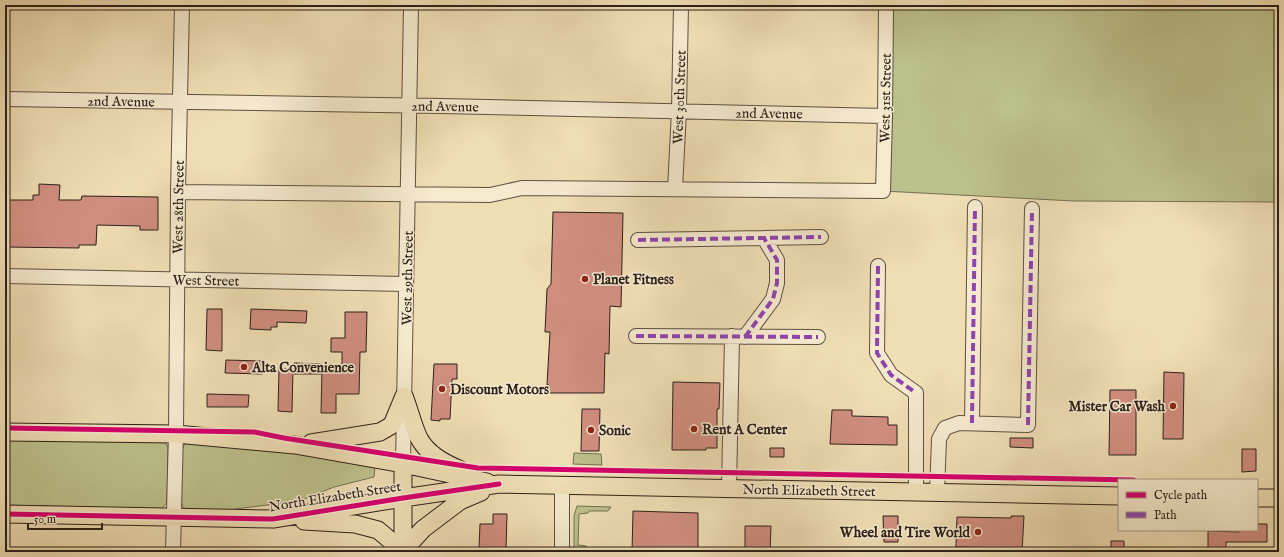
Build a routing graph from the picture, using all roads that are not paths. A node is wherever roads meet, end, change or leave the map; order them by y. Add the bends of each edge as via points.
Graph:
1 (182, 5) edge
2 (411, 5) edge
3 (681, 5) edge
4 (886, 5) edge
5 (5, 99) edge
6 (180, 103) junction
7 (410, 106) junction
8 (679, 111) junction
9 (886, 116) junction
10 (675, 189) junction
11 (178, 192) junction
12 (408, 194) junction
13 (975, 207) dead end
14 (1032, 209) dead end
15 (821, 237) dead end
16 (764, 238) junction
17 (638, 240) dead end
18 (878, 266) dead end
19 (5, 276) edge
20 (178, 279) junction
21 (406, 284) junction
22 (636, 336) dead end
23 (738, 337) junction
24 (818, 337) dead end
25 (404, 396) junction
26 (972, 423) junction
27 (5, 432) edge
28 (176, 434) junction
29 (295, 445) junction
30 (403, 464) junction
31 (499, 484) junction
32 (562, 485) junction
33 (729, 488) junction
34 (916, 492) junction
35 (937, 493) junction
36 (1118, 496) edge
37 (403, 498) junction
38 (1258, 498) edge
39 (1279, 498) edge
40 (5, 514) edge
41 (174, 518) junction
42 (273, 519) junction
43 (403, 551) edge
44 (173, 552) edge
45 (562, 552) edge

1 - 6 street, West 28th Street
2 - 7 street, West 29th Street
3 - 8 street, West 30th Street
4 - 9 street, West 31st Street
5 - 6 street, 2nd Avenue
6 - 7 street, 2nd Avenue
6 - 11 street, West 28th Street
7 - 8 street, 2nd Avenue
7 - 12 street, West 29th Street
8 - 9 street, 2nd Avenue
8 - 10 street, West 30th Street
9 - 10 street, West 31st Street via 883,191
10 - 12 street via 522,188 490,195
11 - 12 street
11 - 20 street, West 28th Street
12 - 21 street, West 29th Street
13 - 26 street
14 - 26 street via 1028,424
15 - 16 street
16 - 17 street
16 - 23 street via 777,260 777,283 773,299
18 - 34 street via 877,353 891,375 916,393
19 - 20 street, West Street
20 - 21 street, West Street
20 - 28 street, West 28th Street
21 - 25 street, West 29th Street
22 - 23 street
23 - 24 street
23 - 33 street
25 - 29 main road via 392,425 380,432
25 - 30 street, West 29th Street
25 - 31 main road via 420,440 433,456 448,465
26 - 35 street via 959,423 945,428 939,440
27 - 28 main road, North Elizabeth Street
28 - 29 main road, North Elizabeth Street
28 - 41 street, West 28th Street
29 - 30 main road, North Elizabeth Street
30 - 31 main road, North Elizabeth Street
30 - 37 main road, West 29th Street
31 - 32 main road, North Elizabeth Street
31 - 37 main road, North Elizabeth Street
31 - 43 main road via 460,501 423,529
32 - 33 main road, North Elizabeth Street
32 - 45 street
33 - 34 main road, North Elizabeth Street
34 - 35 main road, North Elizabeth Street
35 - 36 main road, North Elizabeth Street
37 - 42 main road, North Elizabeth Street
37 - 43 main road, West 29th Street
38 - 39 main road
40 - 41 main road, North Elizabeth Street
41 - 42 main road, North Elizabeth Street
41 - 44 street, West 28th Street
42 - 43 main road via 356,524 378,530

